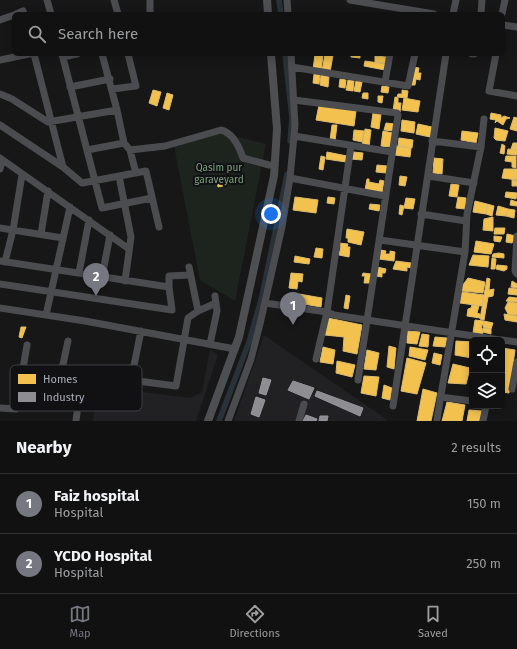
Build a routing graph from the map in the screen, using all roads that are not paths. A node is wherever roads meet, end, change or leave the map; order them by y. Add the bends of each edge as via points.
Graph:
1 (47, 0) edge
2 (114, 0) edge
3 (150, 0) edge
4 (267, 0) edge
5 (287, 0) edge
6 (350, 0) edge
7 (456, 0) edge
8 (482, 0) edge
9 (505, 0) edge
10 (396, 11) edge
11 (50, 12) edge
12 (117, 12) edge
13 (150, 12) edge
14 (268, 12) edge
15 (288, 12) edge
16 (410, 12) edge
17 (453, 12) edge
18 (481, 12) edge
19 (502, 12) edge
20 (12, 15) edge
21 (0, 20) edge
22 (505, 25) edge
23 (517, 28) edge
24 (19, 56) edge
25 (35, 56) edge
26 (62, 56) edge
27 (103, 56) edge
28 (128, 56) edge
29 (271, 56) edge
30 (291, 56) edge
31 (390, 56) edge
32 (415, 56) edge
33 (446, 56) edge
34 (496, 56) edge
35 (0, 60) edge
36 (292, 67) junction
37 (110, 79) junction
38 (386, 82) junction
39 (70, 87) junction
40 (112, 90) junction
41 (0, 94) edge
42 (517, 96) edge
43 (294, 100) junction
44 (117, 110) junction
45 (78, 117) junction
46 (484, 119) dead end
47 (51, 121) junction
48 (0, 125) edge
49 (294, 136) junction
50 (432, 141) junction
51 (124, 142) junction
52 (351, 146) junction
53 (481, 147) junction
54 (87, 150) junction
55 (130, 150) junction
56 (392, 152) junction
57 (1, 159) edge
58 (275, 165) junction
59 (63, 167) junction
60 (0, 169) edge
61 (136, 173) junction
62 (22, 175) junction
63 (119, 176) junction
64 (428, 176) junction
65 (290, 178) junction
66 (95, 181) junction
67 (474, 182) junction
68 (344, 189) junction
69 (48, 192) junction
70 (385, 196) junction
71 (152, 198) junction
72 (124, 204) junction
73 (70, 207) junction
74 (421, 214) junction
75 (89, 220) junction
76 (466, 221) junction
77 (159, 227) dead end
78 (0, 228) edge
79 (13, 230) junction
80 (41, 234) junction
81 (110, 235) junction
82 (517, 236) edge
83 (63, 238) junction
84 (380, 240) junction
85 (417, 245) junction
86 (130, 249) junction
87 (465, 252) junction
88 (2, 262) edge
89 (188, 267) dead end
90 (56, 270) junction
91 (79, 273) junction
92 (517, 274) edge
93 (190, 275) junction
94 (102, 277) junction
95 (125, 281) junction
96 (0, 284) edge
97 (169, 287) junction
98 (51, 292) junction
99 (215, 296) dead end
100 (265, 303) junction
101 (216, 304) junction
102 (0, 308) edge
103 (198, 311) junction
104 (327, 312) junction
105 (46, 315) junction
106 (367, 320) junction
107 (405, 326) junction
108 (141, 331) junction
109 (450, 333) junction
110 (479, 337) edge
111 (184, 339) junction
112 (505, 340) edge
113 (68, 341) dead end
114 (517, 342) edge
115 (210, 344) junction
116 (27, 345) dead end
117 (235, 349) junction
118 (316, 359) dead end
119 (517, 362) edge
120 (24, 365) edge
121 (63, 365) edge
122 (134, 365) edge
123 (358, 380) dead end
124 (142, 381) edge
125 (512, 389) dead end
126 (440, 397) junction
127 (469, 401) edge
128 (304, 404) dead end
129 (393, 406) dead end
130 (0, 408) edge
131 (10, 409) edge
132 (485, 409) edge
133 (77, 411) edge
134 (436, 419) dead end
135 (76, 421) edge
136 (208, 421) edge
137 (228, 421) edge
138 (299, 421) edge
139 (483, 421) edge

1 - 11 street
2 - 12 street
3 - 13 street
4 - 14 main road
5 - 15 street
6 - 10 street
7 - 17 street
8 - 18 street
9 - 19 street
10 - 16 street
20 - 21 street
22 - 23 street
24 - 35 street
25 - 47 street
26 - 39 street
27 - 37 street
28 - 40 street via 136,86
29 - 58 main road via 277,129
30 - 36 street
31 - 38 street
32 - 38 street via 408,86
33 - 50 street
34 - 42 street via 489,91
36 - 38 street
36 - 43 street
37 - 39 street
37 - 40 street
39 - 45 street
40 - 44 street
41 - 47 street via 48,122
43 - 49 street
43 - 56 street via 397,113
44 - 45 street
44 - 51 street
45 - 47 street
45 - 54 street
46 - 53 street
47 - 59 street
48 - 59 street
49 - 52 street
49 - 65 street
50 - 53 street
50 - 64 street
51 - 54 street
51 - 55 street
52 - 56 street
52 - 68 street
53 - 67 street
54 - 66 street
55 - 58 street via 165,146 221,130 228,132 240,148 242,158
55 - 61 street
56 - 70 street
57 - 60 street
57 - 62 street
58 - 117 main road
59 - 66 street via 82,183
61 - 63 street
61 - 71 street via 146,171
62 - 69 street
62 - 79 street
63 - 66 street
63 - 72 street
64 - 67 street
64 - 74 street
65 - 68 street
65 - 100 street
66 - 72 street via 102,208
67 - 76 street
68 - 70 street
68 - 104 street
69 - 73 street
69 - 80 street
70 - 84 street
71 - 72 street
71 - 77 street
72 - 86 street via 131,237
73 - 75 street
73 - 83 street
74 - 76 street
74 - 85 street
75 - 81 street
75 - 91 street
76 - 87 street
78 - 79 street
79 - 80 street
79 - 88 street
80 - 83 street
81 - 86 street
81 - 94 street
82 - 92 street
83 - 90 street
84 - 85 street
84 - 106 street
85 - 87 street
85 - 107 street
86 - 95 street
87 - 109 street
88 - 90 street
89 - 93 street
90 - 91 street
90 - 98 street
91 - 94 street
93 - 97 street via 169,276
93 - 103 street
94 - 95 street
95 - 97 street
96 - 98 street
97 - 98 street via 172,310
98 - 105 street
99 - 101 street
100 - 104 street
100 - 137 street via 251,359
101 - 103 street
101 - 115 street via 217,311
102 - 105 street
103 - 111 street via 188,318
104 - 106 street
104 - 118 street
105 - 108 street
106 - 107 street
106 - 123 street
107 - 109 street
107 - 129 street
108 - 111 street
108 - 122 street
109 - 110 street
109 - 126 street
111 - 115 street
111 - 124 street via 176,386
112 - 114 street
113 - 121 street
115 - 117 street
116 - 120 street
117 - 136 main road
119 - 125 street
126 - 127 street
126 - 134 street
128 - 138 street
130 - 131 street
132 - 139 street
133 - 135 street

